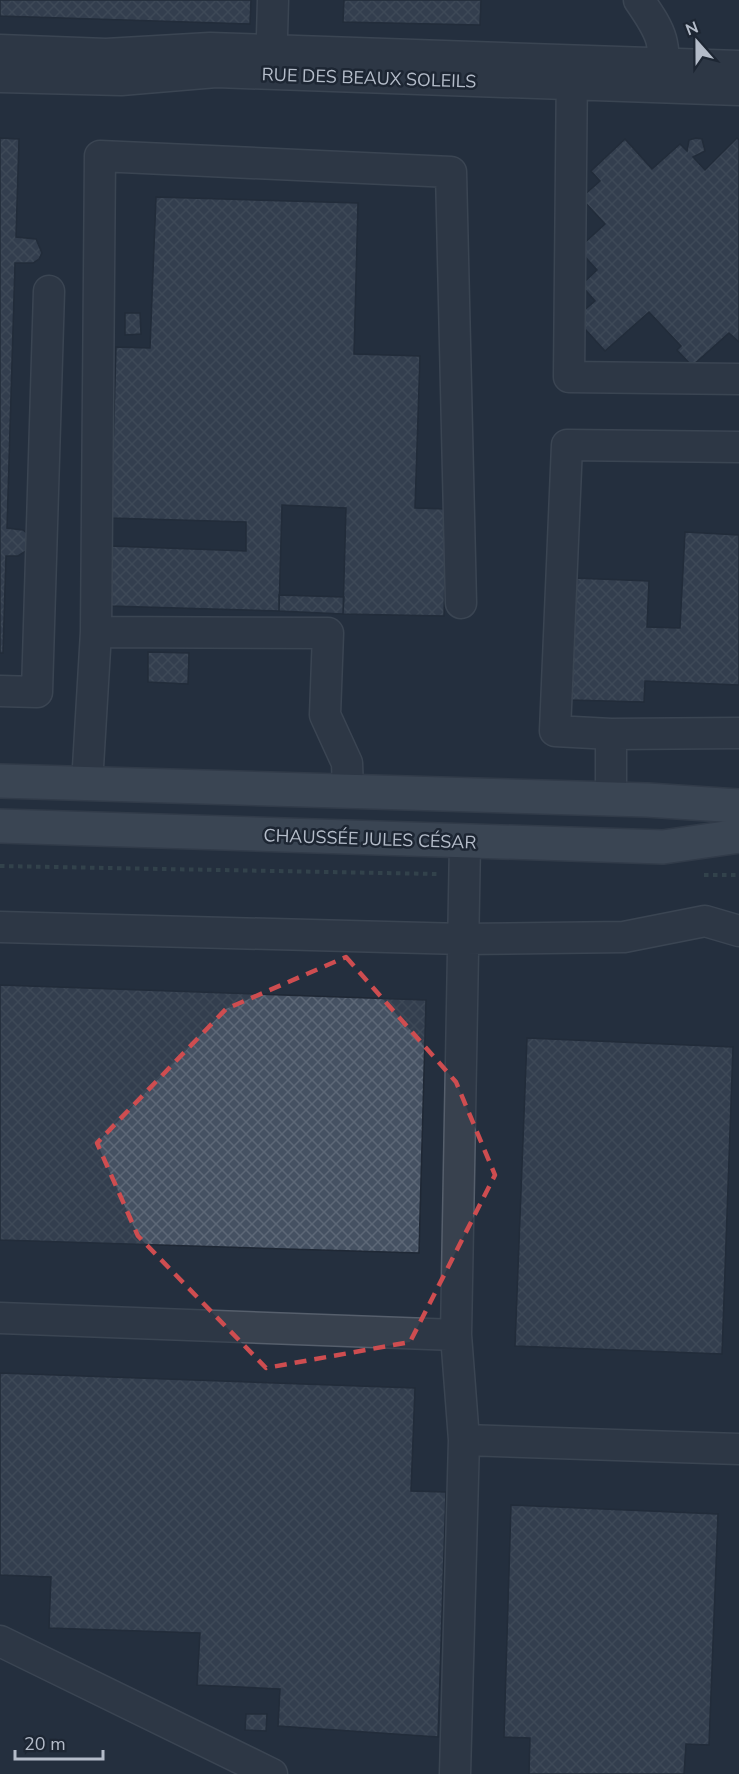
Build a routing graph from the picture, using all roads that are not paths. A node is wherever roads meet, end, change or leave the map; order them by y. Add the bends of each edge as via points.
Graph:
1 (273, 0) edge
2 (639, 0) edge
3 (0, 51) edge
4 (271, 62) junction
5 (739, 66) edge
6 (572, 73) junction
7 (663, 76) junction
8 (0, 77) edge
9 (739, 90) edge
10 (49, 291) dead end
11 (739, 379) edge
12 (739, 447) edge
13 (461, 603) dead end
14 (96, 632) junction
15 (0, 691) edge
16 (739, 733) edge
17 (611, 734) junction
18 (0, 781) edge
19 (87, 784) junction
20 (348, 791) junction
21 (611, 799) junction
22 (739, 806) edge
23 (0, 826) edge
24 (739, 836) edge
25 (465, 842) junction
26 (0, 927) edge
27 (739, 931) edge
28 (463, 939) junction
29 (0, 1318) edge
30 (456, 1335) junction
31 (464, 1440) junction
32 (739, 1449) edge
33 (0, 1641) edge
34 (272, 1774) edge
35 (454, 1774) edge

1 - 4 street
2 - 7 street via 664,41
3 - 4 street, RUE DES BEAUX SOLEILS via 106,54 210,48
4 - 6 street, RUE DES BEAUX SOLEILS
4 - 8 street, RUE DES BEAUX SOLEILS via 216,72 121,80
5 - 7 street, RUE DES BEAUX SOLEILS
6 - 7 street, RUE DES BEAUX SOLEILS
6 - 11 street via 569,377
7 - 9 street, RUE DES BEAUX SOLEILS
10 - 15 street via 37,692
12 - 17 street via 567,445 555,731
13 - 14 street via 451,172 100,156
14 - 19 street
14 - 20 street via 328,633 325,715 347,762
16 - 17 street
17 - 21 street
18 - 19 main road
19 - 20 main road
20 - 21 main road
21 - 22 main road
23 - 25 main road, CHAUSSÉE JULES CÉSAR
24 - 25 main road, CHAUSSÉE JULES CÉSAR via 663,847
25 - 28 street
26 - 28 street
27 - 28 street via 705,921 624,937
28 - 30 street
29 - 30 street
30 - 31 street
31 - 32 street
31 - 35 street
33 - 34 street

